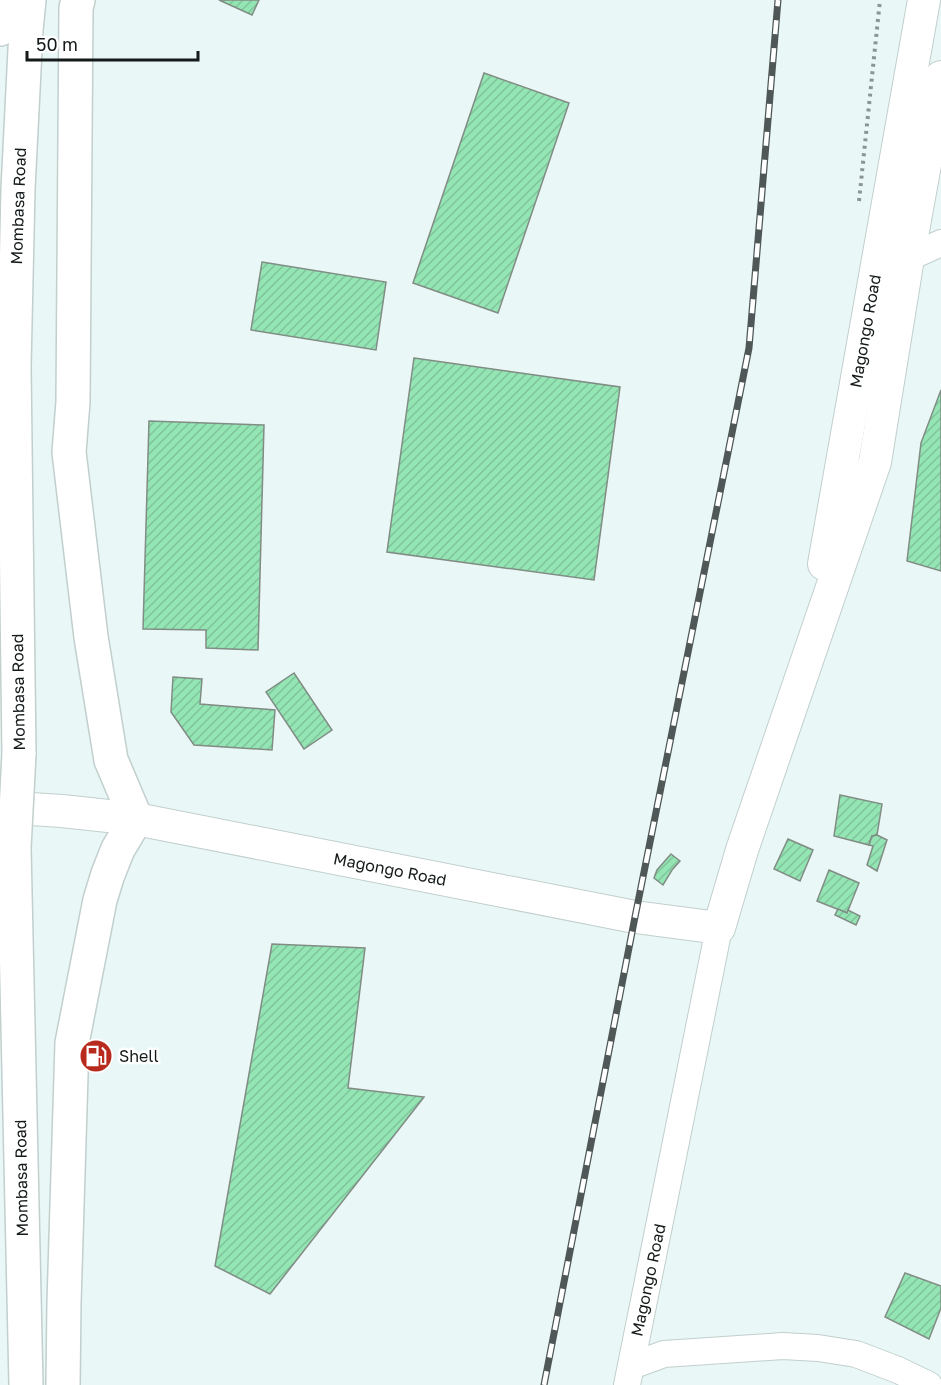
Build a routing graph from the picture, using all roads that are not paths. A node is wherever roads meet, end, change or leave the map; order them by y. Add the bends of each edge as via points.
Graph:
1 (2, 0) edge
2 (29, 0) edge
3 (78, 0) edge
4 (924, 0) edge
5 (0, 29) edge
6 (941, 77) edge
7 (941, 243) edge
8 (908, 258) junction
9 (806, 663) junction
10 (0, 807) edge
11 (136, 819) junction
12 (719, 928) junction
13 (629, 1375) edge
14 (26, 1385) edge
15 (63, 1385) edge
16 (928, 1385) edge

1 - 5 highway
2 - 14 highway, Mombasa Road, bridge via 18,189 14,367 19,754 14,848
3 - 11 highway via 73,402 69,452 91,638 111,760
4 - 9 main road, Magongo Road
6 - 8 main road, Magongo Road
7 - 8 street
8 - 9 main road, Magongo Road via 875,462
9 - 12 main road, Magongo Road
10 - 11 main road, Magongo Road
11 - 12 main road, Magongo Road via 635,917
11 - 15 highway via 118,849 100,900 72,1043
12 - 13 street, Magongo Road
13 - 16 street via 664,1354 783,1346 856,1354

